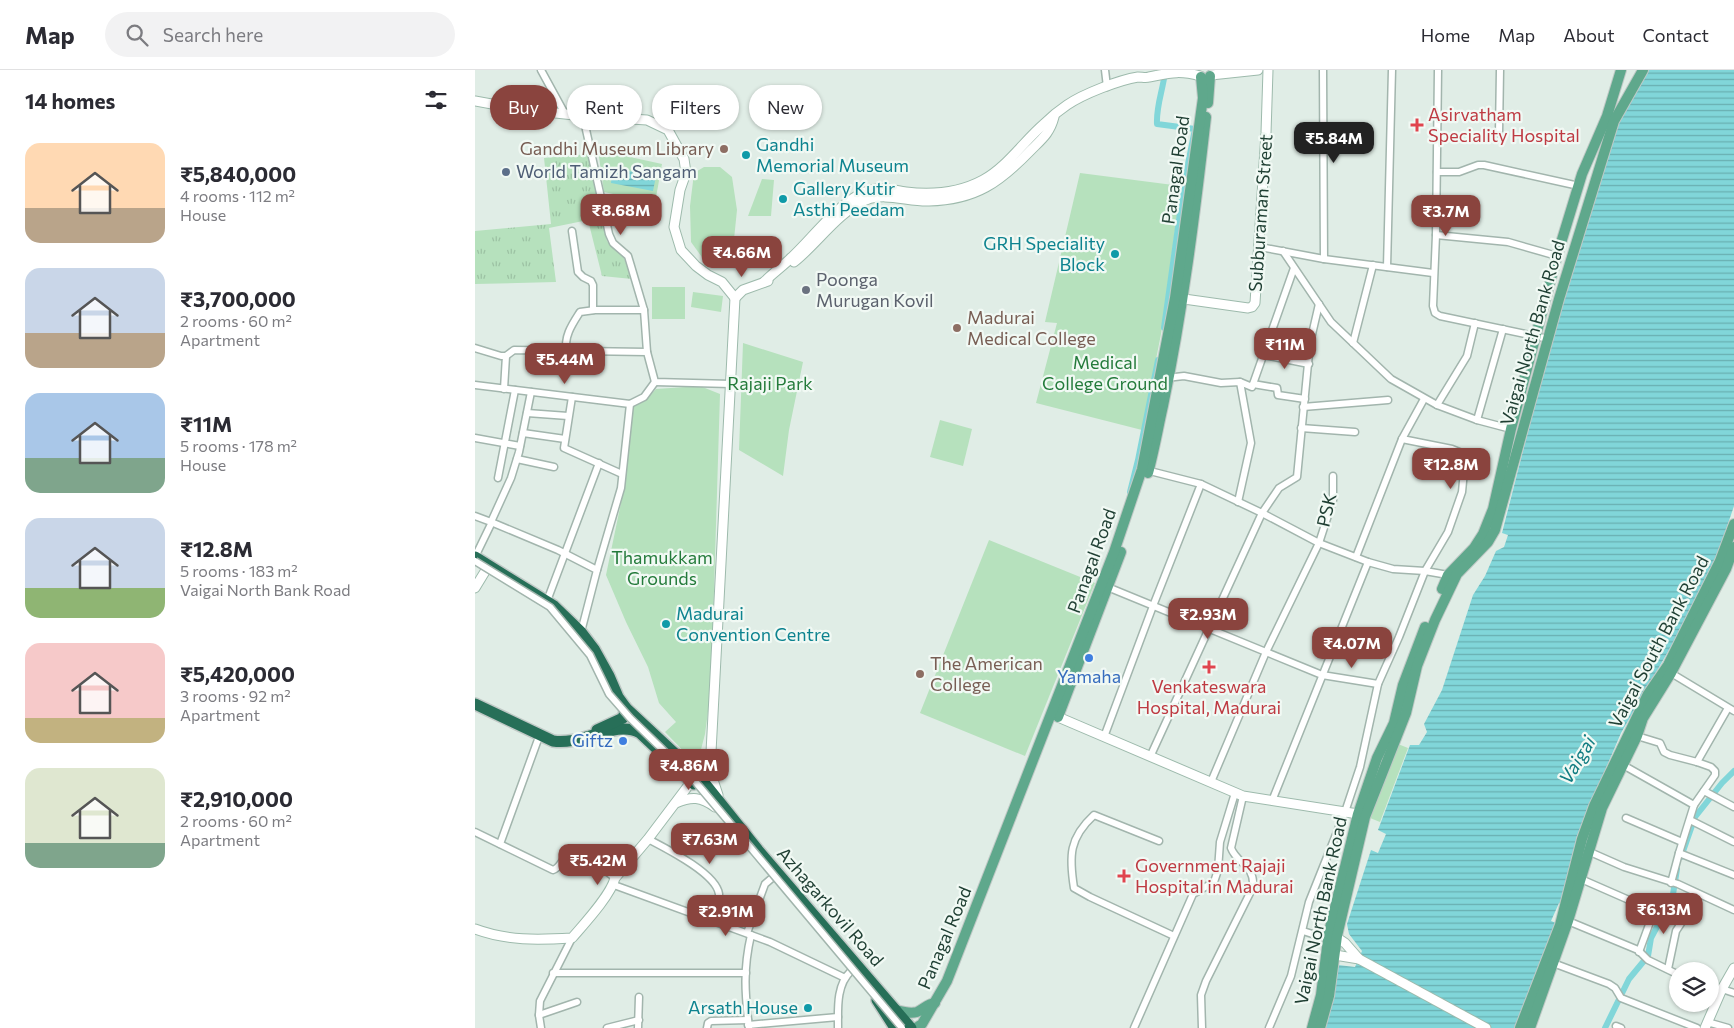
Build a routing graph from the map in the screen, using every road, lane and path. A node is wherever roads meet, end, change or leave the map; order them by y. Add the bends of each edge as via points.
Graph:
1 (541, 70) edge
2 (1105, 70) edge
3 (1147, 70) edge
4 (1258, 70) edge
5 (1268, 70) edge
6 (1323, 70) edge
7 (1392, 70) edge
8 (1438, 70) edge
9 (1499, 70) edge
10 (1621, 70) edge
11 (1643, 70) edge
12 (1170, 71) edge
13 (1204, 73) edge
14 (1139, 77) junction
15 (1107, 87) junction
16 (475, 101) edge
17 (565, 114) joint
18 (642, 120) edge
19 (586, 130) edge
20 (1499, 133) dead end
21 (1437, 172) junction
22 (1579, 186) junction
23 (572, 231) dead end
24 (1436, 235) junction
25 (1260, 247) junction
26 (1283, 251) junction
27 (1557, 256) junction
28 (1324, 259) junction
29 (1373, 265) junction
30 (1387, 267) junction
31 (1294, 268) junction
32 (1433, 273) junction
33 (735, 298) junction
34 (1179, 298) junction
35 (1319, 304) junction
36 (593, 310) junction
37 (644, 310) junction
38 (1475, 323) junction
39 (1503, 329) junction
40 (1537, 336) junction
41 (1549, 339) junction
42 (1353, 343) junction
43 (475, 348) edge
44 (567, 351) junction
45 (647, 352) junction
46 (1264, 355) junction
47 (505, 356) junction
48 (1309, 364) junction
49 (1164, 378) junction
50 (655, 382) junction
51 (1240, 382) junction
52 (731, 384) junction
53 (1253, 384) junction
54 (475, 386) edge
55 (504, 388) junction
56 (515, 390) junction
57 (531, 392) junction
58 (572, 397) junction
59 (1305, 399) junction
60 (1424, 399) junction
61 (1388, 400) dead end
62 (629, 404) junction
63 (1437, 405) junction
64 (1303, 407) junction
65 (527, 412) junction
66 (568, 416) junction
67 (1477, 420) junction
68 (1301, 428) junction
69 (1511, 429) junction
70 (1355, 432) dead end
71 (523, 433) junction
72 (475, 438) edge
73 (565, 439) junction
74 (1402, 439) junction
75 (505, 442) junction
76 (520, 446) junction
77 (517, 459) junction
78 (599, 463) junction
79 (553, 467) dead end
80 (1146, 470) junction
81 (622, 474) junction
82 (1333, 476) dead end
83 (498, 478) dead end
84 (1201, 484) junction
85 (1238, 502) junction
86 (1262, 513) junction
87 (475, 516) edge
88 (491, 522) junction
89 (1734, 524) edge
90 (1319, 543) junction
91 (1734, 547) edge
92 (566, 553) junction
93 (475, 557) edge
94 (1355, 557) junction
95 (475, 561) edge
96 (1368, 562) junction
97 (489, 565) junction
98 (597, 570) junction
99 (1425, 571) junction
100 (1730, 571) edge
101 (1448, 575) junction
102 (1105, 586) junction
103 (475, 588) edge
104 (547, 601) junction
105 (1153, 606) junction
106 (1209, 629) junction
107 (581, 632) junction
108 (1266, 652) junction
109 (1671, 673) junction
110 (1322, 675) junction
111 (1378, 684) junction
112 (475, 704) edge
113 (626, 708) junction
114 (1731, 709) edge
115 (1058, 717) joint
116 (540, 734) junction
117 (594, 736) junction
118 (1637, 736) junction
119 (1104, 737) junction
120 (711, 751) junction
121 (1150, 757) junction
122 (1697, 762) junction
123 (1623, 765) junction
124 (695, 779) junction
125 (1211, 782) junction
126 (1709, 793) junction
127 (1239, 794) junction
128 (1271, 800) junction
129 (674, 805) junction
130 (1694, 805) junction
131 (719, 807) junction
132 (1734, 807) edge
133 (1345, 812) junction
134 (1362, 815) junction
135 (1626, 818) dead end
136 (1693, 822) junction
137 (475, 832) edge
138 (648, 839) junction
139 (1159, 841) dead end
140 (1682, 842) junction
141 (1734, 842) edge
142 (500, 844) junction
143 (1589, 852) junction
144 (1682, 854) junction
145 (1734, 875) edge
146 (772, 878) junction
147 (1581, 879) junction
148 (614, 881) junction
149 (1674, 884) junction
150 (1734, 910) edge
151 (1689, 911) dead end
152 (710, 920) junction
153 (1568, 922) junction
154 (475, 929) edge
155 (1303, 930) junction
156 (749, 934) junction
157 (1174, 936) junction
158 (572, 938) junction
159 (1335, 938) junction
160 (1333, 955) junction
161 (1644, 956) junction
162 (1359, 959) junction
163 (1553, 963) junction
164 (1734, 968) edge
165 (1668, 969) joint
166 (553, 973) junction
167 (746, 973) junction
168 (847, 974) junction
169 (1721, 991) junction
170 (1734, 993) edge
171 (639, 997) dead end
172 (577, 1002) dead end
173 (935, 1003) junction
174 (896, 1010) junction
175 (539, 1015) junction
176 (838, 1017) junction
177 (639, 1020) junction
178 (748, 1024) edge
179 (1706, 1025) edge
180 (541, 1028) edge
181 (607, 1028) edge
182 (639, 1028) edge
183 (707, 1028) edge
184 (838, 1028) edge
185 (895, 1028) edge
186 (901, 1028) edge
187 (911, 1028) edge
188 (916, 1028) edge
189 (1134, 1028) edge
190 (1202, 1028) edge
191 (1269, 1028) edge
192 (1312, 1028) edge
193 (1320, 1028) edge
194 (1486, 1028) edge
195 (1520, 1028) edge
196 (1529, 1028) edge
197 (1697, 1028) edge
198 (1728, 1028) edge

1 - 17 street
2 - 15 street
3 - 14 street
4 - 13 street
5 - 25 street, Subburaman Street
6 - 28 street
7 - 30 street
8 - 21 street
9 - 20 street
10 - 22 main road, Vaigai North Bank Road
11 - 41 main road, Vaigai North Bank Road via 1614,121
12 - 13 street
12 - 14 street via 1148,78
13 - 34 main road, Panagal Road
14 - 15 street
15 - 33 street via 1067,105 1009,159 970,187 925,194 877,188 863,192 834,214 764,282 743,290
16 - 17 street
18 - 33 street via 668,130 684,159 686,174 674,227 681,250 708,276 722,282
19 - 37 street via 609,234 613,243 628,256
21 - 22 street via 1459,172 1484,165
21 - 24 street
22 - 27 main road, Vaigai North Bank Road
23 - 36 street via 578,272 593,285
24 - 27 street via 1508,242
24 - 32 street
25 - 26 street
25 - 34 street, Subburaman Street via 1255,303 1252,306 1243,308
26 - 28 street
26 - 31 street
27 - 40 main road, Vaigai North Bank Road
28 - 29 street
29 - 30 street
29 - 42 street
30 - 32 street
31 - 35 street
31 - 46 street
32 - 38 street via 1435,313
33 - 52 street
34 - 49 main road, Panagal Road
35 - 42 street via 1331,322
35 - 48 street
36 - 37 street
36 - 44 street via 580,312 566,340
37 - 45 street
38 - 39 street
38 - 63 street via 1467,356
39 - 40 street
39 - 67 street
40 - 41 street
40 - 69 main road, Vaigai North Bank Road
41 - 134 main road, Vaigai North Bank Road via 1495,530 1457,574 1435,620 1417,666 1406,713
42 - 60 street via 1391,379
43 - 47 street
44 - 45 street
44 - 47 street via 514,350
45 - 50 street
46 - 48 street
46 - 53 street
47 - 55 street
48 - 59 street
49 - 51 street via 1184,376 1221,383
49 - 80 main road, Panagal Road
50 - 52 street
50 - 62 street via 644,397
51 - 53 street via 1252,387
51 - 85 street via 1251,443
52 - 120 street
53 - 59 street via 1277,388 1278,395
54 - 55 street
55 - 56 street
56 - 57 street
56 - 75 street
57 - 58 street
57 - 65 street
58 - 62 street
58 - 66 street
59 - 64 street
60 - 63 street
60 - 74 street
61 - 64 street
62 - 81 street
63 - 67 street
64 - 68 street
65 - 66 street
65 - 71 street
66 - 73 street
67 - 69 street
68 - 70 street
68 - 86 street via 1297,477 1279,488
69 - 101 main road, Vaigai North Bank Road via 1493,509 1483,534
71 - 73 street
71 - 76 street
72 - 75 street
73 - 78 street via 563,446 566,450
74 - 94 street
74 - 99 street via 1459,452 1465,460 1462,492 1448,532
75 - 76 street
75 - 83 street
76 - 77 street
77 - 79 street
77 - 88 street
78 - 81 street
78 - 92 street
80 - 84 street
80 - 102 main road, Panagal Road
81 - 98 street via 621,488
82 - 90 street, PSK via 1333,500
84 - 85 street
84 - 105 street
85 - 86 street
86 - 90 street
86 - 106 street
87 - 88 street
88 - 92 street
88 - 93 street
89 - 195 main road, Vaigai South Bank Road via 1716,570 1668,665 1648,694 1594,806 1560,925
90 - 94 street
90 - 108 street, PSK
91 - 100 main road, Vaigai South Bank Road
92 - 98 street
92 - 104 street
93 - 97 highway, Azhagarkovil Road
94 - 96 street
95 - 186 street, bridge via 550,607 591,655 609,694 693,779
96 - 99 street via 1393,569
96 - 110 street
97 - 103 street
97 - 104 highway, Azhagarkovil Road
98 - 107 street
99 - 101 street
99 - 111 street
100 - 109 main road, Vaigai South Bank Road
101 - 134 main road, Vaigai North Bank Road via 1403,685 1394,723 1377,758
102 - 105 street
102 - 115 main road, Panagal Road
102 - 173 main road, Panagal Road via 947,981
104 - 107 highway, Azhagarkovil Road
105 - 106 street
105 - 119 street
106 - 108 street
106 - 121 street
107 - 113 highway, Azhagarkovil Road via 594,649
108 - 110 street
108 - 125 street, PSK
109 - 114 street
109 - 118 main road, Vaigai South Bank Road via 1643,718
110 - 111 street
110 - 128 street
111 - 133 street via 1360,767
112 - 116 highway
113 - 117 highway via 623,718 598,728
113 - 124 highway, Azhagarkovil Road
114 - 122 street
115 - 119 street
116 - 117 highway via 561,742
116 - 142 street
117 - 124 highway, Azhagarkovil Road via 633,729
118 - 122 street via 1660,743 1664,752 1670,755
118 - 123 main road, Vaigai South Bank Road
119 - 121 street
120 - 124 street
120 - 131 street via 710,771
121 - 125 street
122 - 126 street via 1715,771
123 - 130 street
123 - 143 main road, Vaigai South Bank Road via 1602,808
124 - 129 street
124 - 131 highway, Azhagarkovil Road
125 - 127 street
126 - 130 street
126 - 132 street
127 - 128 street
127 - 157 street via 1220,842 1214,882 1193,894
127 - 190 street via 1231,848 1233,854 1249,868 1253,887 1206,981 1201,995
128 - 133 street
129 - 131 street via 686,799 699,798
129 - 138 street
130 - 136 street
131 - 146 highway, Azhagarkovil Road
131 - 174 highway, Azhagarkovil Road
133 - 134 street
133 - 155 street via 1309,902
134 - 159 main road, Vaigai North Bank Road
135 - 140 street
136 - 140 street
136 - 141 street
137 - 142 street
138 - 148 street
138 - 152 street via 688,860 714,883 719,900
139 - 157 street via 1094,815 1072,846 1074,888
140 - 144 street
142 - 148 street via 553,870 569,853 576,852
143 - 147 main road, Vaigai South Bank Road
143 - 149 street
144 - 145 street
144 - 149 street
146 - 156 street via 765,884
146 - 168 highway, Azhagarkovil Road
147 - 153 main road, Vaigai South Bank Road
147 - 161 street via 1654,911
148 - 152 street
148 - 158 street
149 - 150 street
151 - 165 street via 1676,931
152 - 156 street
153 - 161 street
153 - 163 main road, Vaigai South Bank Road
154 - 158 street via 532,940
155 - 159 street
155 - 191 street via 1291,976
156 - 167 street
156 - 168 street
157 - 189 street
158 - 166 street
159 - 160 main road, Vaigai North Bank Road
159 - 162 street
160 - 162 street
160 - 192 main road, Vaigai North Bank Road
160 - 193 main road, Vaigai North Bank Road via 1329,996
161 - 165 street
162 - 194 street
163 - 196 main road, Vaigai South Bank Road
163 - 197 street via 1609,984 1619,996
164 - 169 street
166 - 167 street
166 - 175 street via 540,1000
167 - 178 street
168 - 176 street via 839,997
168 - 185 highway, Azhagarkovil Road via 875,997
169 - 170 street
169 - 179 street
171 - 177 street
172 - 175 street
173 - 174 main road via 917,1012
173 - 188 main road, Panagal Road
174 - 187 highway, Azhagarkovil Road
175 - 180 street
176 - 178 street
176 - 184 street
177 - 181 street
177 - 182 street
178 - 183 street via 711,1021
179 - 198 street

